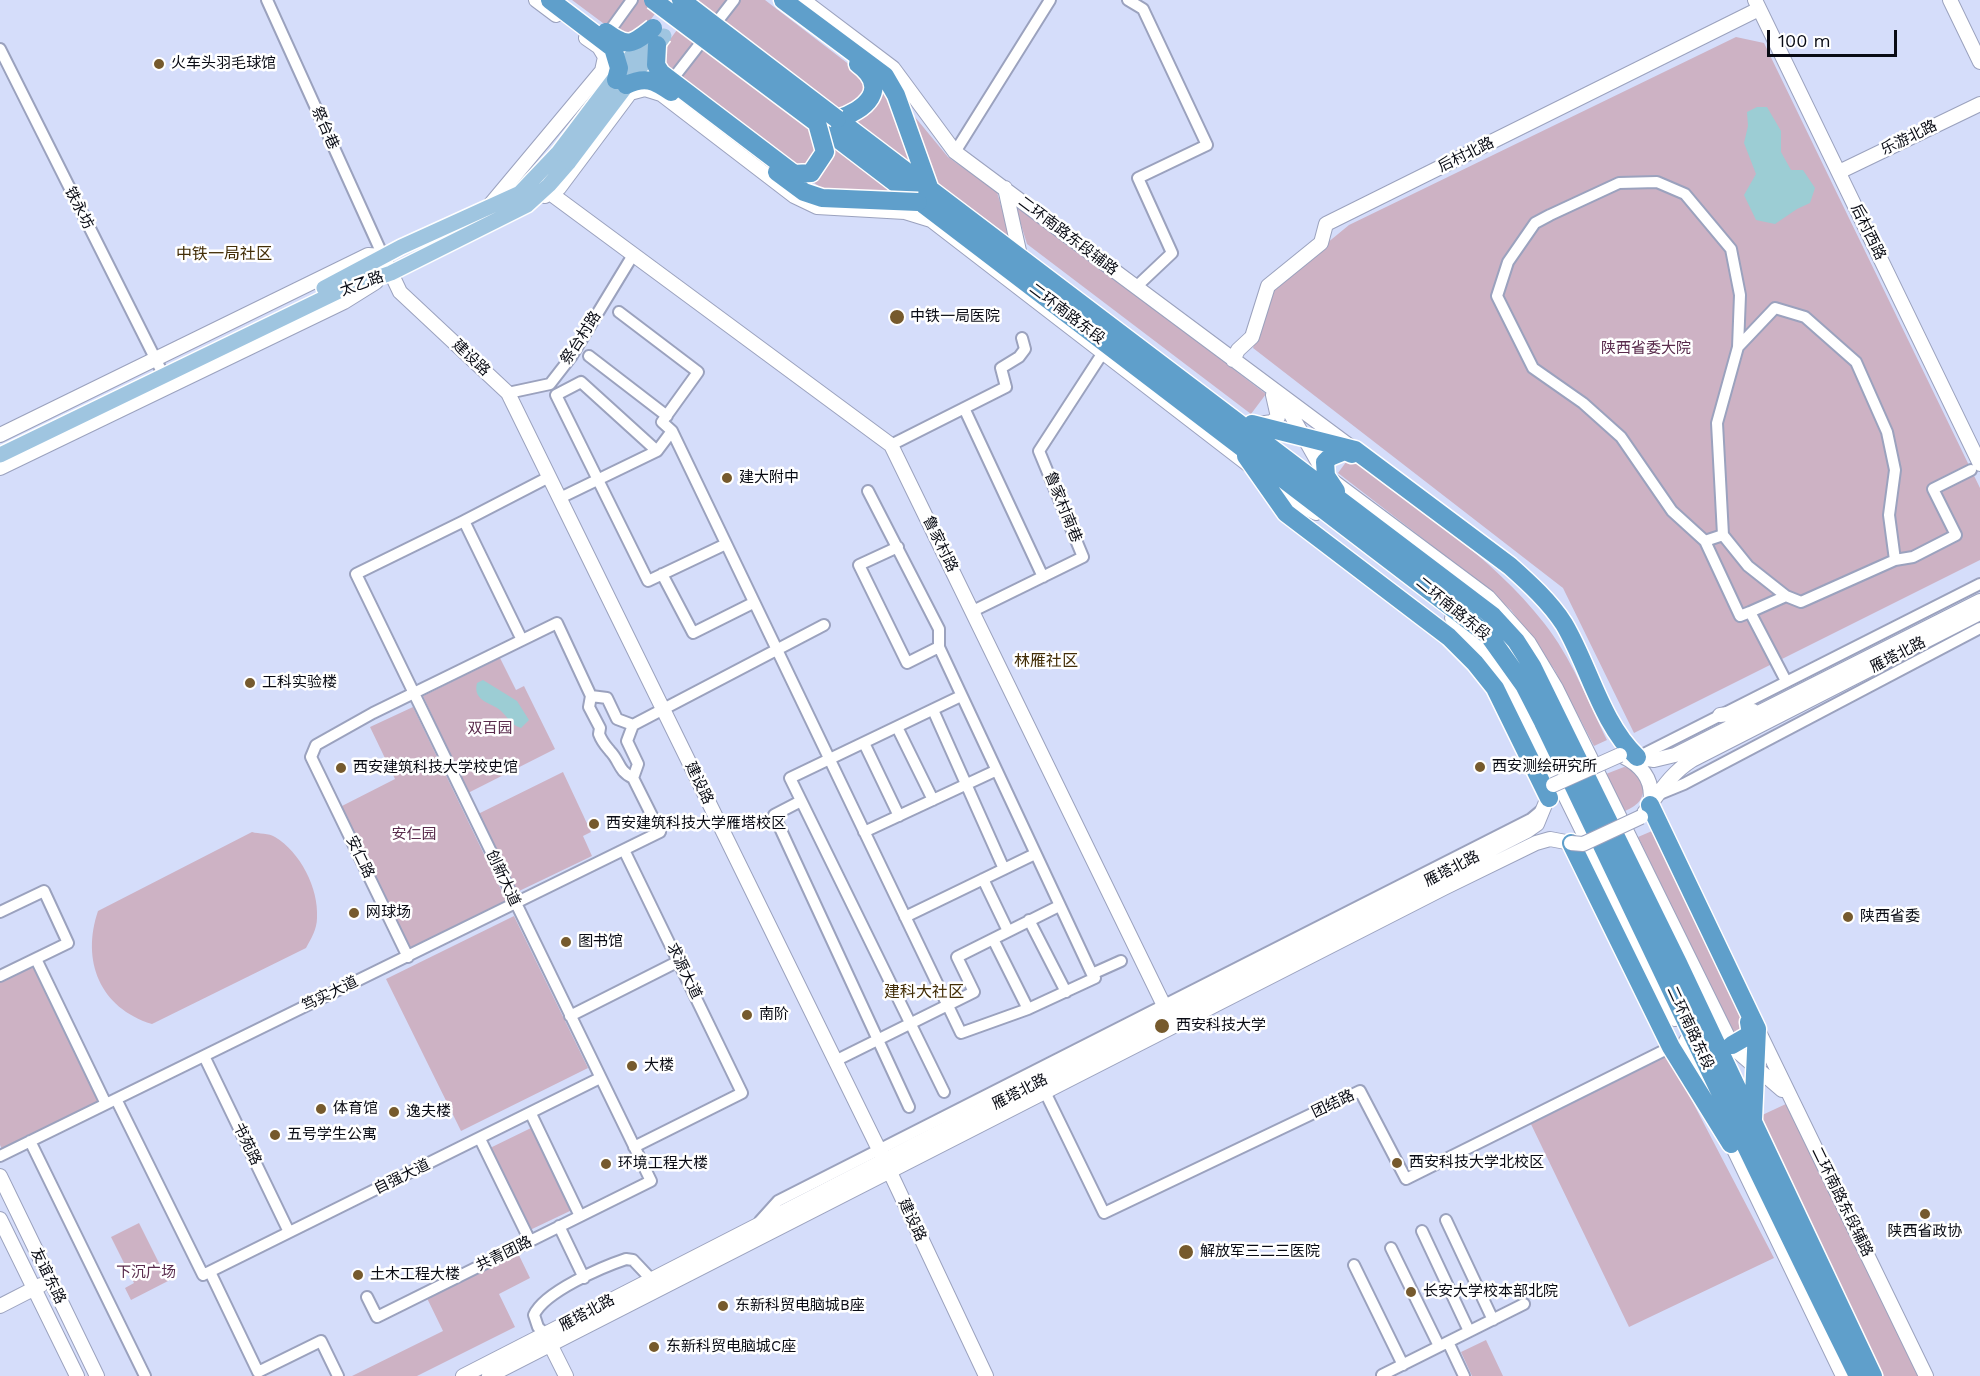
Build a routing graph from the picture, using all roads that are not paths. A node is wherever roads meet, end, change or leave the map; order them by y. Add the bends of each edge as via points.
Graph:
1 (267, 0) edge
2 (536, 0) edge
3 (550, 0) edge
4 (564, 0) edge
5 (632, 0) edge
6 (653, 0) edge
7 (674, 0) edge
8 (681, 0) edge
9 (691, 0) edge
10 (734, 0) edge
11 (773, 0) edge
12 (783, 0) edge
13 (803, 0) edge
14 (1050, 0) edge
15 (1128, 0) edge
16 (1950, 0) edge
17 (1757, 5) edge
18 (658, 36) junction
19 (599, 47) junction
20 (0, 49) edge
21 (1980, 62) edge
22 (618, 82) junction
23 (661, 94) junction
24 (1980, 104) edge
25 (837, 119) junction
26 (817, 123) junction
27 (955, 152) junction
28 (563, 157) junction
29 (1839, 172) junction
30 (1005, 188) junction
31 (550, 193) junction
32 (924, 196) junction
33 (490, 205) junction
34 (527, 205) junction
35 (931, 220) junction
36 (952, 227) junction
37 (633, 255) junction
38 (383, 256) junction
39 (1021, 260) junction
40 (391, 273) junction
41 (1136, 287) junction
42 (620, 312) dead end
43 (1022, 338) dead end
44 (1738, 347) junction
45 (1102, 354) junction
46 (589, 356) dead end
47 (1233, 360) junction
48 (158, 363) junction
49 (1269, 388) junction
50 (508, 393) junction
51 (1281, 397) junction
52 (1212, 402) junction
53 (964, 408) junction
54 (666, 416) junction
55 (1253, 424) junction
56 (672, 431) junction
57 (0, 435) edge
58 (1303, 437) junction
59 (1237, 442) junction
60 (0, 445) edge
61 (891, 445) junction
62 (1355, 450) junction
63 (657, 451) junction
64 (0, 455) edge
65 (1976, 467) edge
66 (0, 468) edge
67 (1257, 471) junction
68 (549, 477) junction
69 (597, 480) junction
70 (1334, 488) junction
71 (868, 491) dead end
72 (560, 498) junction
73 (1300, 499) junction
74 (464, 520) junction
75 (1723, 535) junction
76 (1705, 541) junction
77 (726, 544) junction
78 (898, 547) junction
79 (1895, 560) junction
80 (662, 574) junction
81 (1043, 577) junction
82 (1980, 584) edge
83 (1785, 596) junction
84 (1980, 601) edge
85 (753, 603) junction
86 (973, 611) junction
87 (1750, 612) junction
88 (1980, 613) edge
89 (824, 625) dead end
90 (1980, 628) edge
91 (522, 640) junction
92 (939, 647) junction
93 (776, 649) junction
94 (1786, 681) junction
95 (416, 694) junction
96 (591, 696) junction
97 (961, 696) junction
98 (662, 708) junction
99 (933, 710) junction
100 (1761, 710) junction
101 (1720, 715) junction
102 (617, 719) junction
103 (633, 725) junction
104 (897, 727) junction
105 (600, 728) junction
106 (627, 741) junction
107 (864, 743) junction
108 (610, 750) junction
109 (1629, 756) junction
110 (829, 759) junction
111 (995, 771) junction
112 (633, 778) junction
113 (967, 784) junction
114 (1550, 796) junction
115 (933, 800) junction
116 (801, 801) junction
117 (1649, 806) junction
118 (899, 816) junction
119 (864, 832) junction
120 (1571, 843) junction
121 (624, 850) junction
122 (1035, 854) junction
123 (1004, 869) junction
124 (983, 879) junction
125 (515, 904) junction
126 (1059, 906) junction
127 (0, 912) edge
128 (905, 917) junction
129 (1029, 920) junction
130 (1008, 931) junction
131 (993, 939) junction
132 (408, 957) junction
133 (36, 958) junction
134 (679, 961) junction
135 (1121, 961) dead end
136 (1092, 974) junction
137 (0, 976) edge
138 (1066, 992) junction
139 (948, 1005) junction
140 (1028, 1009) junction
141 (1169, 1015) junction
142 (570, 1016) junction
143 (910, 1024) junction
144 (1708, 1029) junction
145 (1757, 1029) junction
146 (878, 1040) junction
147 (1732, 1045) junction
148 (1671, 1047) junction
149 (204, 1056) junction
150 (835, 1060) junction
151 (1754, 1063) junction
152 (600, 1078) junction
153 (944, 1092) dead end
154 (1045, 1092) junction
155 (111, 1101) junction
156 (1793, 1103) junction
157 (909, 1107) dead end
158 (531, 1114) junction
159 (1753, 1124) junction
160 (480, 1139) junction
161 (30, 1141) junction
162 (1731, 1144) junction
163 (634, 1147) junction
164 (0, 1156) edge
165 (884, 1160) junction
166 (0, 1176) edge
167 (651, 1181) joint
168 (580, 1216) junction
169 (0, 1220) edge
170 (1446, 1220) dead end
171 (559, 1226) junction
172 (1422, 1231) dead end
173 (289, 1232) junction
174 (530, 1241) junction
175 (1391, 1248) dead end
176 (1354, 1265) dead end
177 (207, 1273) junction
178 (584, 1278) junction
179 (651, 1280) junction
180 (50, 1281) junction
181 (34, 1289) junction
182 (367, 1297) dead end
183 (1524, 1304) dead end
184 (0, 1306) edge
185 (1493, 1320) junction
186 (1469, 1331) junction
187 (548, 1340) junction
188 (1444, 1344) junction
189 (1399, 1370) edge
190 (1382, 1375) edge
191 (77, 1376) edge
192 (97, 1376) edge
193 (145, 1376) edge
194 (338, 1376) edge
195 (463, 1376) edge
196 (489, 1376) edge
197 (566, 1376) edge
198 (986, 1376) edge
199 (1464, 1376) edge
200 (1843, 1376) edge
201 (1858, 1376) edge
202 (1874, 1376) edge
203 (1926, 1376) edge

1 - 38 street, 祭台巷
2 - 19 main road
3 - 22 highway, bridge via 614,48
4 - 18 highway, bridge via 624,44
5 - 19 street
6 - 26 highway, 二环南路东段, bridge
7 - 18 highway
8 - 25 highway, 二环南路东段, bridge
9 - 18 highway, bridge
10 - 23 street
11 - 25 highway via 868,71 873,89 869,103 852,115
12 - 32 highway via 885,76 896,95
13 - 27 main road, 二环南路东段辅路 via 893,68
14 - 27 street
15 - 41 street via 1143,9 1207,145 1138,178 1172,253
16 - 21 main road
17 - 29 main road, 后村西路
17 - 47 main road, 后村北路 via 1326,225 1321,243 1269,286 1252,337
18 - 22 main road, 太乙路, bridge
18 - 26 highway, bridge via 656,65 661,73 794,174 812,173 825,152
19 - 22 main road
20 - 48 street, 铁永坊
22 - 23 main road
22 - 28 main road, 太乙路, bridge
22 - 31 main road via 560,189
22 - 32 highway, bridge via 655,81 804,192 822,198
22 - 33 main road
23 - 35 main road via 794,196 817,207 905,212
24 - 29 main road, 乐游北路
25 - 32 highway, 二环南路东段
26 - 32 highway, 二环南路东段, bridge
27 - 30 main road, 二环南路东段辅路
28 - 33 main road, 太乙路 via 520,193
28 - 34 main road, 太乙路 via 549,185
29 - 65 main road, 后村西路
30 - 39 main road
30 - 41 main road, 二环南路东段辅路
31 - 34 main road
31 - 37 main road, 鲁家村路
32 - 36 highway, 二环南路东段
32 - 39 highway
33 - 38 main road, 太乙路
34 - 40 main road, 太乙路
35 - 36 main road
35 - 45 main road
36 - 59 highway, 二环南路东段
37 - 50 street, 祭台村路 via 571,357 550,384
37 - 61 main road, 鲁家村路
38 - 40 main road, 建设路
38 - 48 main road, 太乙路 via 340,280
39 - 52 highway
40 - 50 main road, 建设路 via 400,292
40 - 64 main road, 太乙路 via 339,291
40 - 66 main road via 344,302
41 - 47 main road, 二环南路东段辅路
42 - 54 street via 698,372
43 - 53 street via 1025,350 1001,368 1006,387
44 - 75 street via 1717,423
44 - 76 street via 1740,295 1731,249 1685,194 1657,182 1619,183 1535,224 1508,262 1497,296 1533,368 1583,403 1621,438 1672,510
44 - 79 street via 1775,308 1805,317 1856,363 1887,432 1895,470 1890,515
45 - 67 main road
45 - 81 street, 鲁家村南巷 via 1040,451 1083,557
46 - 54 street
47 - 49 main road, 二环南路东段辅路
48 - 57 main road
48 - 60 main road, 太乙路
49 - 51 main road, 二环南路东段辅路
49 - 55 main road via 1278,417 1272,422
50 - 68 main road, 建设路
51 - 58 main road
51 - 62 main road, 二环南路东段辅路
52 - 55 highway via 1230,408
52 - 70 highway
53 - 61 street
53 - 81 street
54 - 56 street via 662,422
55 - 58 highway
55 - 70 highway
56 - 63 street
56 - 77 street
58 - 62 highway
58 - 70 main road
59 - 67 highway
59 - 73 highway, 二环南路东段
61 - 86 main road, 鲁家村路
62 - 109 highway via 1532,585 1563,623
63 - 69 street
63 - 69 street via 581,382 556,394
65 - 79 street via 1933,489 1956,535 1913,557
67 - 73 main road
67 - 114 highway via 1286,513 1449,637 1475,663 1495,688
68 - 72 main road, 建设路
68 - 74 street
69 - 72 street
69 - 80 street via 648,581
70 - 109 highway via 1325,462 1345,451 1511,576 1540,606 1565,641
70 - 144 highway, 二环南路东段 via 1493,616 1516,641 1532,666
70 - 147 main road via 1473,585 1529,643 1552,681
71 - 78 street
72 - 98 main road, 建设路
73 - 114 highway via 1293,511 1470,647 1498,683
73 - 162 main road via 1450,616 1501,670 1688,1045
73 - 201 highway, 二环南路东段 via 1489,636 1524,685
74 - 91 street
74 - 95 street, 创新大道 via 356,574
75 - 76 street
75 - 83 street via 1748,566
76 - 87 street via 1740,616
77 - 80 street
77 - 85 street
78 - 92 street via 939,629
78 - 92 street via 859,565 907,663
79 - 83 street via 1801,602
80 - 85 street via 693,633
81 - 86 street, 鲁家村南巷
82 - 94 street
83 - 87 street
84 - 100 main road, 雁塔北路
85 - 93 street
86 - 141 main road, 鲁家村路
87 - 94 street
88 - 117 main road, 雁塔北路 via 1692,760 1677,769
89 - 93 street
90 - 117 street via 1694,778
91 - 95 street
91 - 96 street via 557,623
92 - 97 street
93 - 98 street
93 - 110 street
94 - 101 street
95 - 125 street, 创新大道
95 - 132 street, 安仁路 via 316,744 311,757
96 - 102 street via 607,698
96 - 105 street via 590,707
97 - 99 street
97 - 111 street
98 - 103 street
98 - 150 main road, 建设路
99 - 104 street
99 - 113 street
100 - 101 main road
100 - 109 main road, 雁塔北路 via 1675,755 1654,760
101 - 109 street
102 - 103 street
102 - 105 street
103 - 106 street
104 - 107 street
104 - 115 street
105 - 108 street via 598,734
106 - 108 street
106 - 112 street via 638,764
107 - 110 street
107 - 118 street
108 - 112 street via 622,772
109 - 114 main road, bridge
109 - 117 main road via 1648,777 1652,791
110 - 116 street via 790,778
110 - 119 street
111 - 113 street
111 - 122 street
112 - 121 street, 笃实大道 via 660,832
113 - 115 street
113 - 123 street
114 - 141 main road, 雁塔北路 via 1537,824 1527,831
115 - 118 street
116 - 143 street
116 - 146 street via 774,815
117 - 120 main road, 雁塔北路, bridge via 1583,844
117 - 145 highway
117 - 147 highway via 1655,829 1752,1027 1749,1036
118 - 119 street
119 - 128 street
120 - 141 main road, 雁塔北路 via 1550,839 1536,843
120 - 148 highway
121 - 125 street, 笃实大道
121 - 134 street, 求源大道
122 - 123 street
122 - 126 street
123 - 124 street
124 - 128 street
124 - 130 street
125 - 132 street, 笃实大道
125 - 142 street, 创新大道
126 - 129 street
126 - 136 street
127 - 133 street via 44,891 68,944
128 - 139 street
129 - 130 street
129 - 138 street
130 - 131 street
131 - 139 street via 957,957 974,992
131 - 140 street
132 - 149 street, 笃实大道
133 - 137 street
133 - 155 street
134 - 142 street
134 - 163 street, 求源大道 via 742,1093
135 - 136 street
136 - 138 street via 1095,978
138 - 140 street
139 - 140 street via 961,1033
139 - 143 street
141 - 154 main road, 雁塔北路
141 - 165 main road, 雁塔北路
142 - 152 street, 创新大道
143 - 146 street
143 - 153 street
144 - 147 main road
144 - 159 highway, 二环南路东段
145 - 151 highway
145 - 156 main road, 二环南路东段辅路
146 - 150 street
146 - 157 street
147 - 151 main road
148 - 154 street, 团结路 via 1406,1179 1360,1091 1104,1214
148 - 162 highway
149 - 155 street, 笃实大道
149 - 173 street, 书苑路
150 - 165 main road, 建设路
151 - 156 main road
151 - 159 highway
152 - 158 street, 自强大道
152 - 163 street, 创新大道
154 - 165 main road, 雁塔北路
155 - 161 street, 笃实大道
155 - 177 street
156 - 203 main road, 二环南路东段辅路
158 - 160 street, 自强大道
158 - 168 street
159 - 202 highway, 二环南路东段
160 - 173 street, 自强大道
160 - 174 street
161 - 164 street, 笃实大道
161 - 193 street
162 - 200 main road
163 - 167 street, 创新大道
165 - 179 main road, 雁塔北路
165 - 187 main road, 雁塔北路
165 - 198 main road, 建设路
166 - 180 main road, 友谊东路
167 - 168 street, 共青团路
168 - 171 street, 共青团路
169 - 181 main road, 友谊东路
170 - 185 street
171 - 174 street, 共青团路
171 - 178 street
172 - 186 street
173 - 177 street, 自强大道
174 - 182 street, 共青团路 via 377,1317
175 - 188 street
176 - 189 street
177 - 194 street via 258,1372 321,1341
178 - 179 street via 626,1259 633,1260
178 - 187 street via 537,1308 534,1316
179 - 187 main road, 雁塔北路
180 - 181 main road
180 - 192 main road, 友谊东路
181 - 184 main road
181 - 191 main road, 友谊东路
183 - 185 street
185 - 186 street
186 - 188 street
187 - 195 main road, 雁塔北路
187 - 196 main road, 雁塔北路
187 - 197 main road
188 - 189 street
188 - 199 street
189 - 190 street

